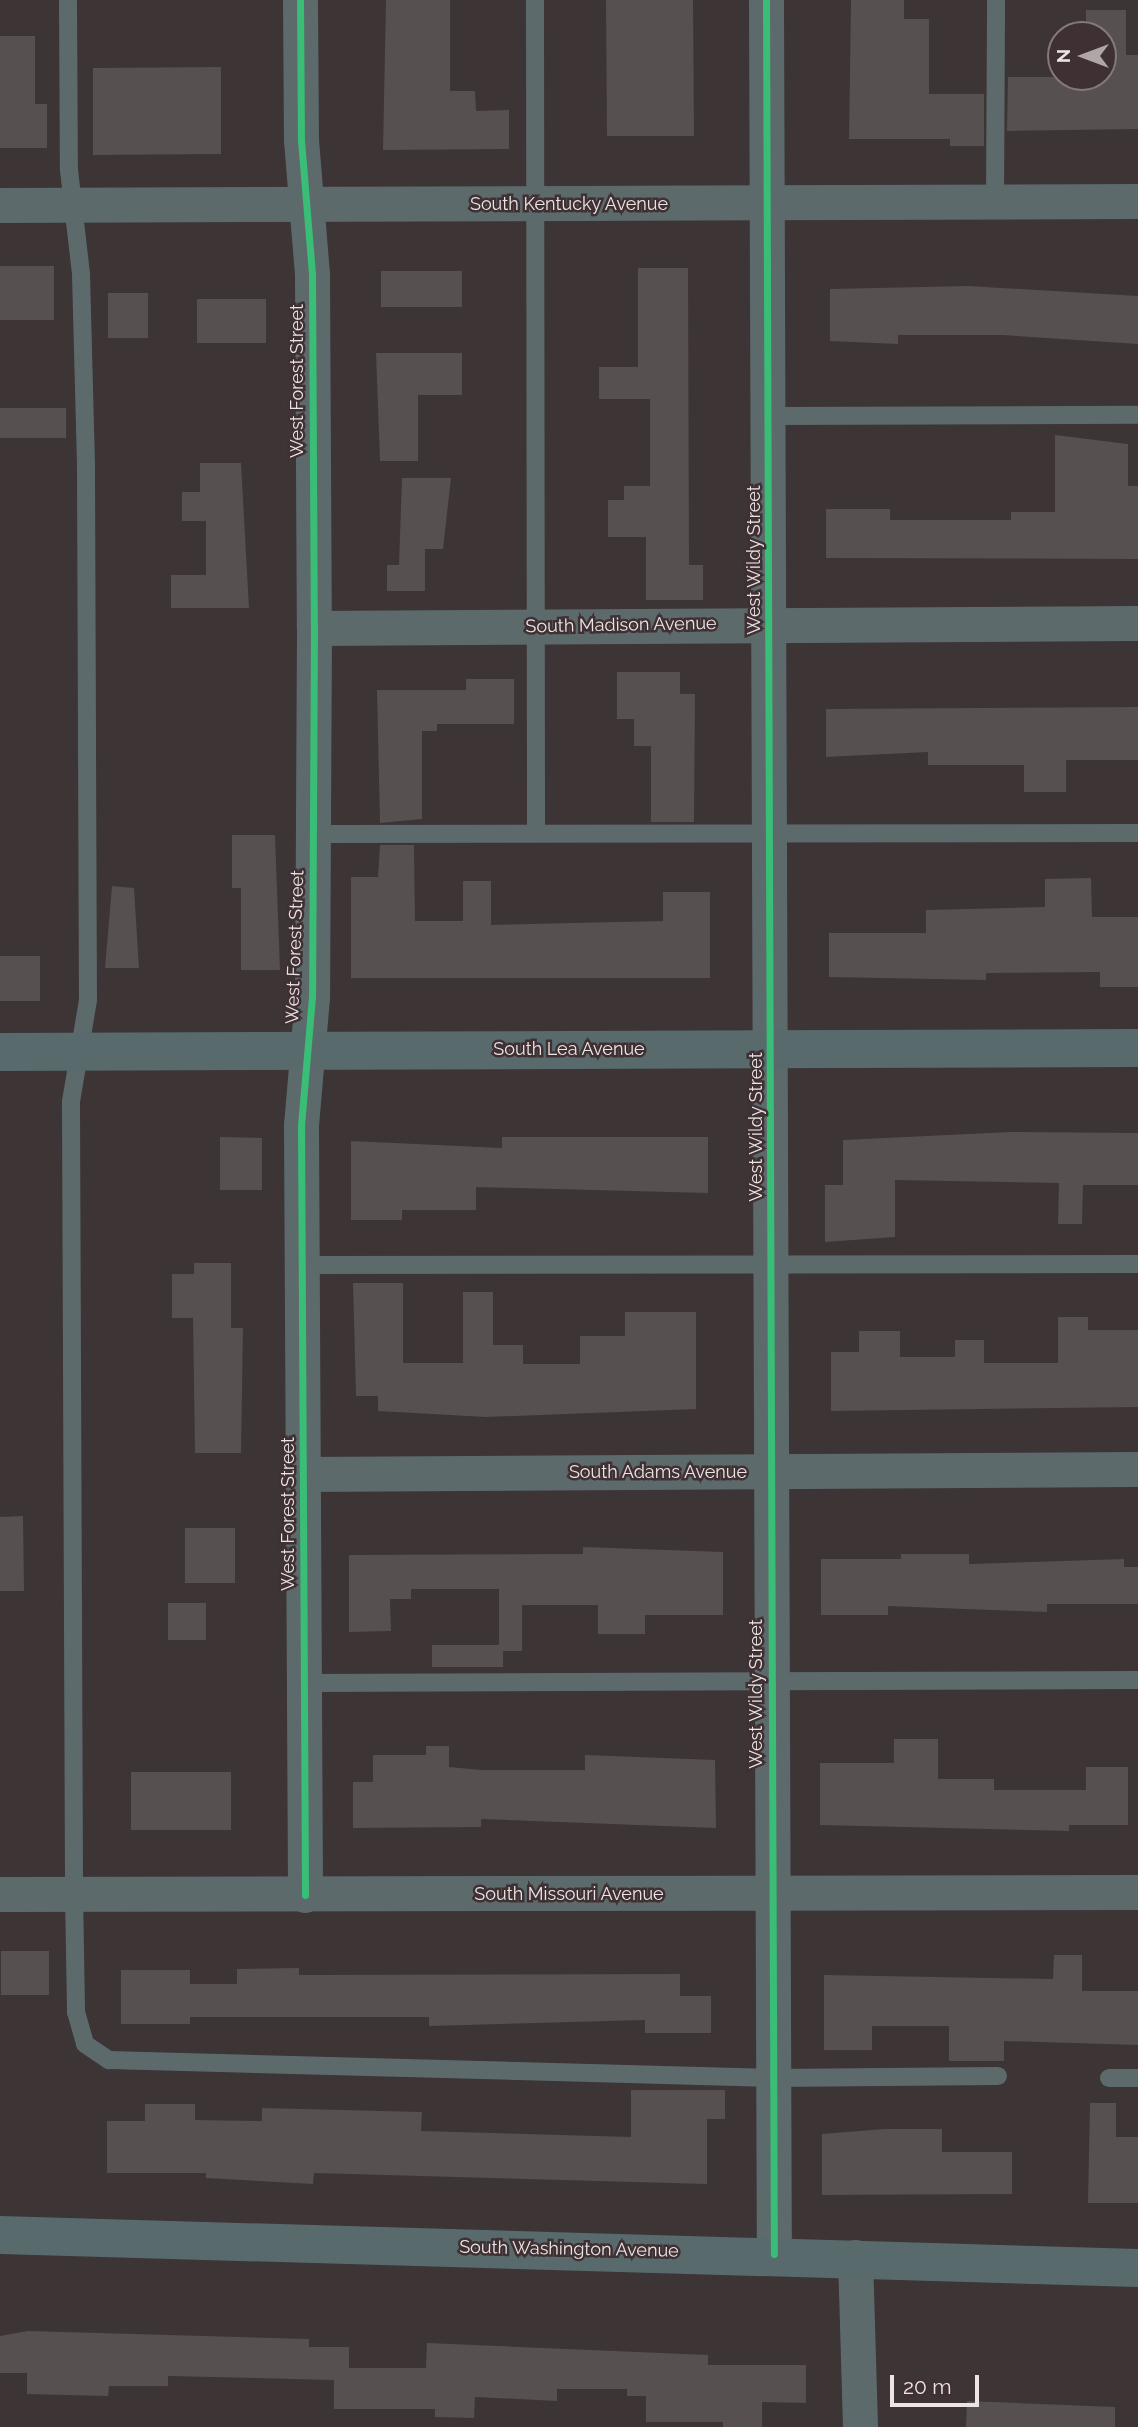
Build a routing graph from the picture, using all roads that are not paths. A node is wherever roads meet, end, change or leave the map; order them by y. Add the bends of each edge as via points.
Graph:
1 (68, 0) edge
2 (300, 0) edge
3 (535, 0) edge
4 (766, 0) edge
5 (996, 0) edge
6 (1138, 201) edge
7 (995, 202) junction
8 (767, 203) junction
9 (533, 204) junction
10 (0, 205) edge
11 (72, 205) junction
12 (306, 206) junction
13 (1138, 415) edge
14 (769, 416) junction
15 (1138, 623) edge
16 (771, 624) junction
17 (536, 626) junction
18 (314, 628) junction
19 (536, 833) junction
20 (771, 833) junction
21 (1138, 833) edge
22 (313, 834) junction
23 (1138, 1048) edge
24 (772, 1049) junction
25 (305, 1050) junction
26 (78, 1051) junction
27 (0, 1052) edge
28 (772, 1264) junction
29 (1138, 1264) edge
30 (302, 1265) junction
31 (1138, 1469) edge
32 (773, 1471) junction
33 (304, 1474) junction
34 (1138, 1679) edge
35 (772, 1681) junction
36 (304, 1683) junction
37 (1138, 1892) edge
38 (0, 1894) edge
39 (74, 1894) junction
40 (771, 1894) junction
41 (305, 1895) junction
42 (998, 2076) dead end
43 (773, 2078) junction
44 (1109, 2078) dead end
45 (1138, 2078) edge
46 (0, 2235) edge
47 (774, 2254) junction
48 (855, 2257) junction
49 (1138, 2268) edge
50 (860, 2427) edge

1 - 11 lane
2 - 12 street, West Forest Street
3 - 9 lane
4 - 8 street, West Wildy Street
5 - 7 lane
6 - 7 street, South Kentucky Avenue
7 - 8 street, South Kentucky Avenue
8 - 9 street, South Kentucky Avenue
8 - 14 street, West Wildy Street
9 - 12 street, South Kentucky Avenue
9 - 17 lane
10 - 11 street, South Kentucky Avenue
11 - 12 street, South Kentucky Avenue
11 - 26 lane via 81,274 86,495 88,1000
12 - 18 street, West Forest Street
13 - 14 lane
14 - 16 street, West Wildy Street
15 - 16 street, South Madison Avenue
16 - 17 street, South Madison Avenue
16 - 20 street, West Wildy Street
17 - 18 street, South Madison Avenue
17 - 19 lane
18 - 22 street, West Forest Street
19 - 20 lane
19 - 22 lane
20 - 21 lane
20 - 24 street, West Wildy Street
22 - 25 street, West Forest Street
23 - 24 street, South Lea Avenue
24 - 25 street, South Lea Avenue
24 - 28 street, West Wildy Street
25 - 26 street, South Lea Avenue
25 - 30 street, West Forest Street
26 - 27 street, South Lea Avenue
26 - 39 lane via 71,1102
28 - 29 lane
28 - 30 lane
28 - 32 street, West Wildy Street
30 - 33 street, West Forest Street
31 - 32 street, South Adams Avenue
32 - 33 street, South Adams Avenue
32 - 35 street, West Wildy Street
33 - 36 street, West Forest Street
34 - 35 lane
35 - 36 lane
35 - 40 street, West Wildy Street
36 - 41 street, West Forest Street
37 - 40 street, South Missouri Avenue
38 - 39 street, South Missouri Avenue
39 - 41 street, South Missouri Avenue
39 - 43 lane via 79,2032 91,2053 109,2060
40 - 41 street, South Missouri Avenue
40 - 43 street, West Wildy Street
42 - 43 lane
43 - 47 street, West Wildy Street
44 - 45 lane
46 - 47 street, South Washington Avenue
47 - 48 street, South Washington Avenue
48 - 49 street, South Washington Avenue
48 - 50 street

